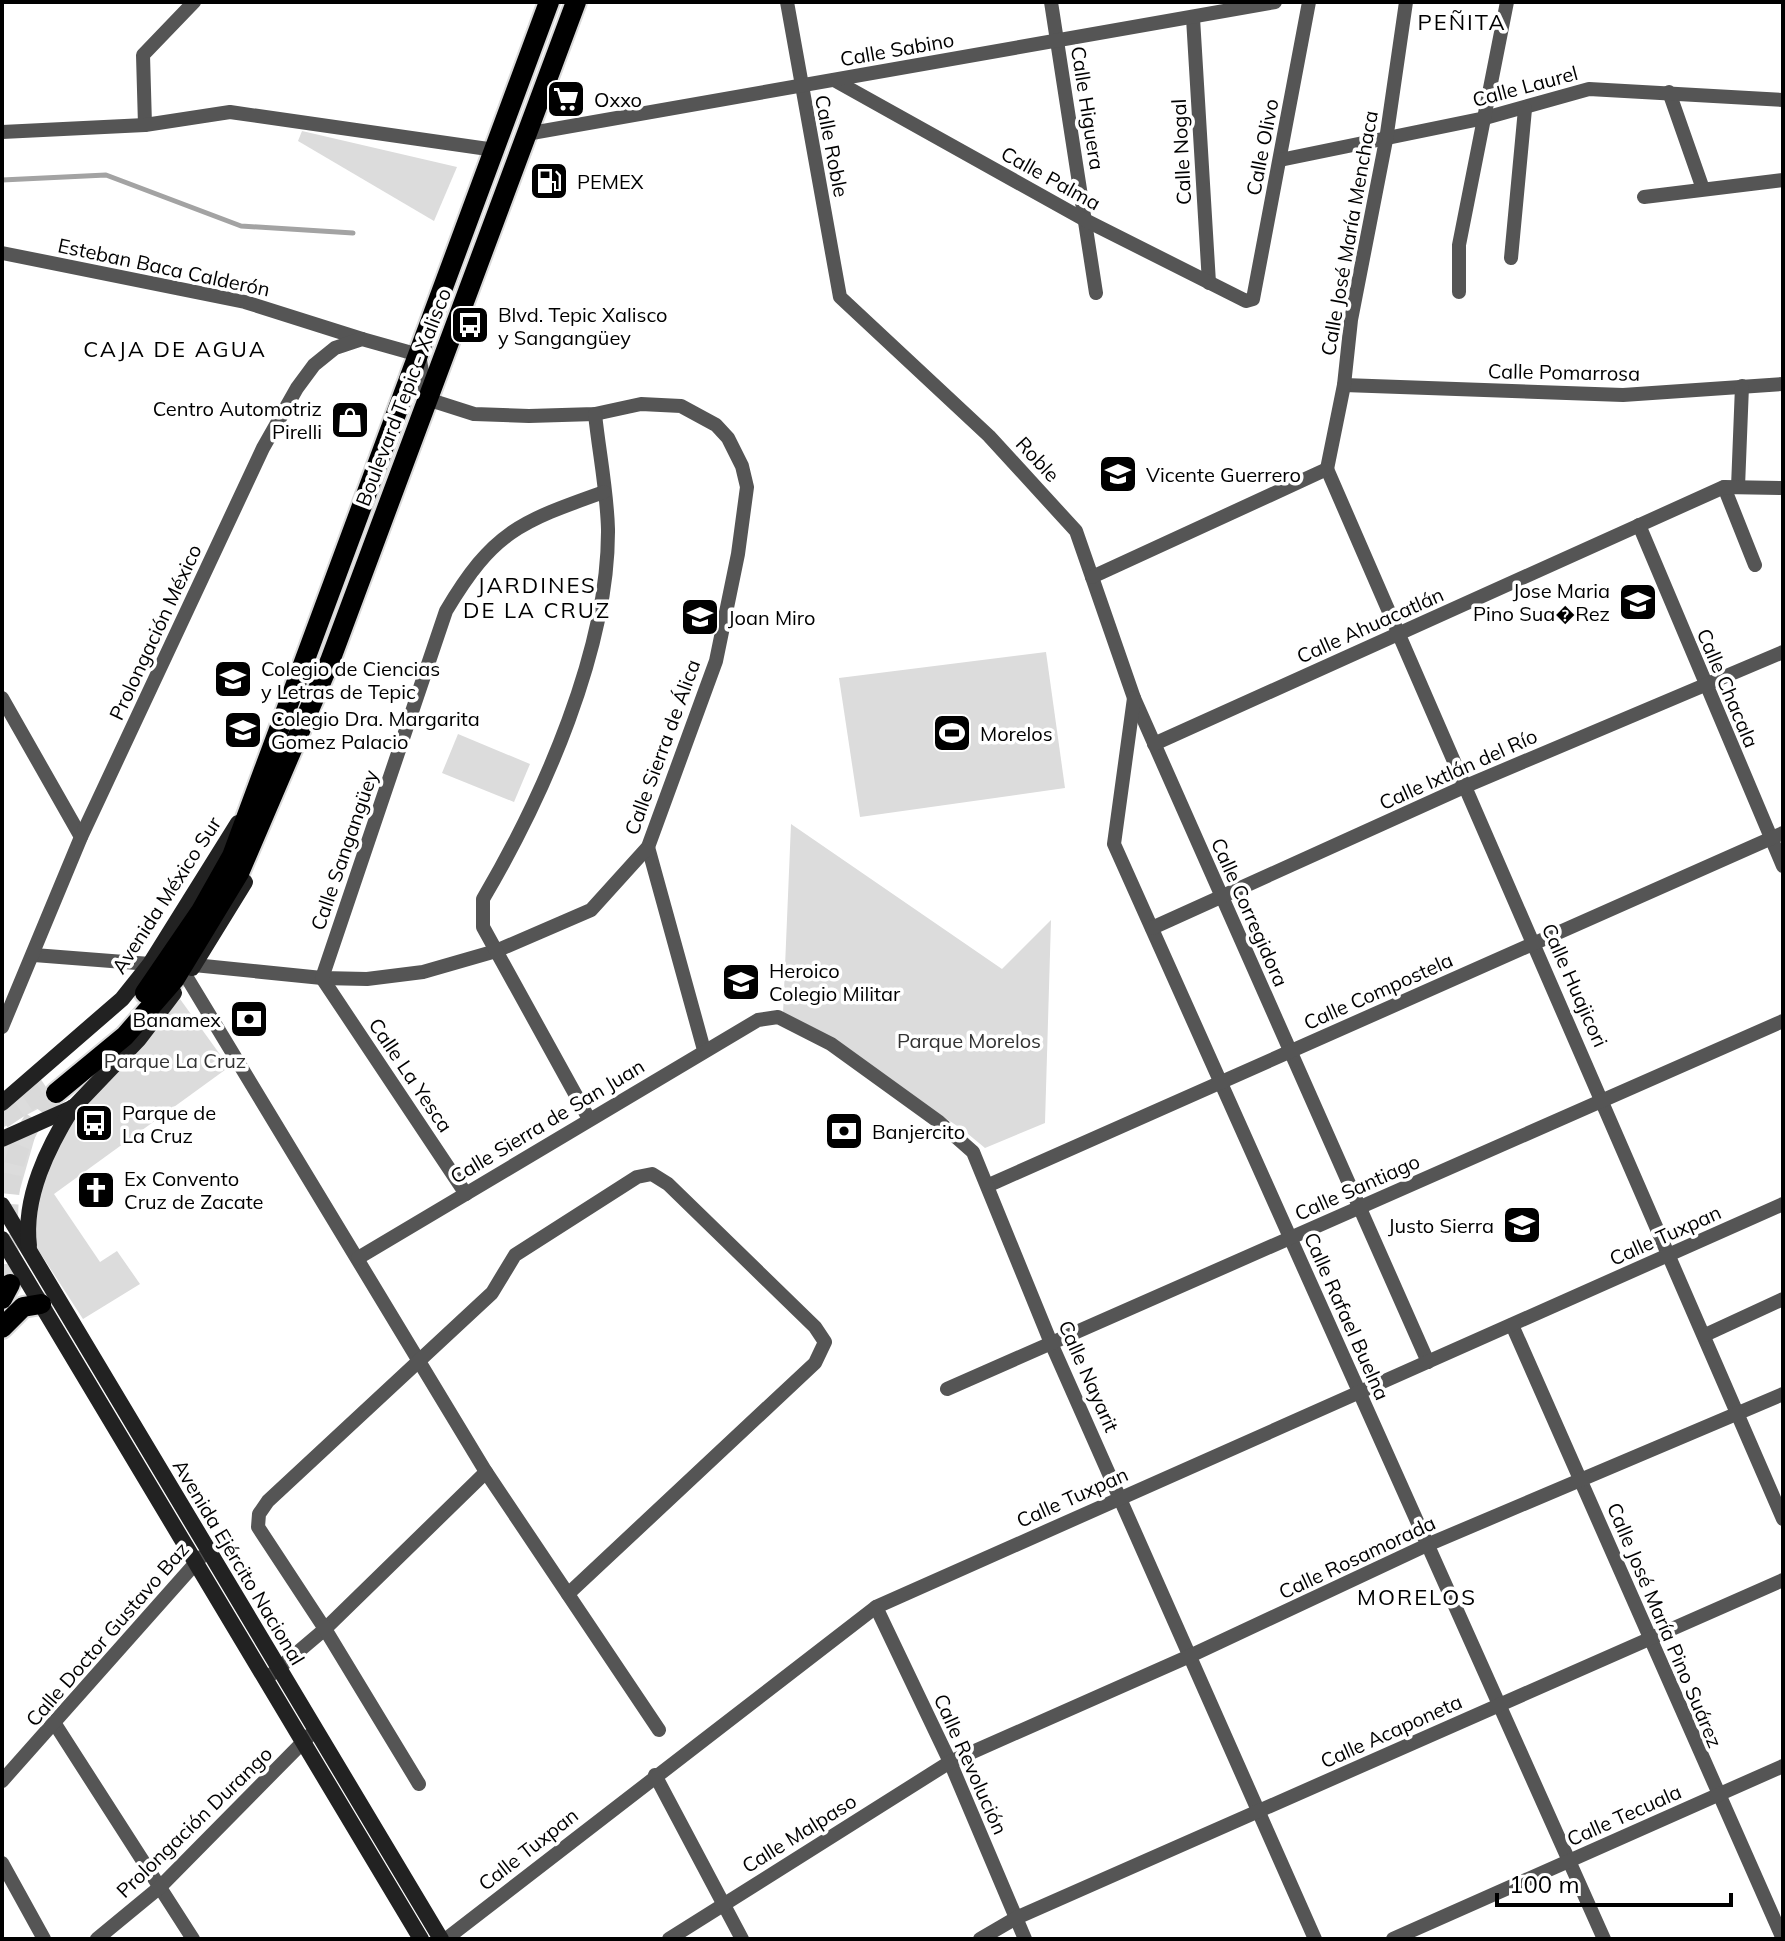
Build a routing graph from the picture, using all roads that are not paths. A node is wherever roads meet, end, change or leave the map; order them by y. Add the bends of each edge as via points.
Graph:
1 (194, 2) edge
2 (549, 2) edge
3 (576, 2) edge
4 (787, 2) edge
5 (1051, 2) edge
6 (1275, 2) edge
7 (1309, 2) edge
8 (1406, 2) edge
9 (1507, 2) edge
10 (1193, 18) junction
11 (1058, 40) junction
12 (834, 80) junction
13 (800, 86) junction
14 (1669, 92) junction
15 (1783, 100) edge
16 (1525, 109) junction
17 (1485, 118) junction
18 (145, 125) junction
19 (2, 132) edge
20 (526, 134) junction
21 (1386, 140) junction
22 (495, 150) junction
23 (1280, 160) junction
24 (1783, 180) edge
25 (1703, 189) junction
26 (1644, 197) dead end
27 (1085, 220) junction
28 (2, 253) edge
29 (1511, 258) dead end
30 (1209, 283) junction
31 (1459, 292) dead end
32 (1096, 293) dead end
33 (840, 297) joint
34 (1253, 299) joint
35 (362, 339) junction
36 (419, 355) junction
37 (1783, 384) edge
38 (1344, 385) junction
39 (1742, 386) junction
40 (427, 399) junction
41 (595, 414) junction
42 (1327, 469) junction
43 (1731, 487) junction
44 (1783, 488) edge
45 (604, 492) junction
46 (1639, 525) junction
47 (1755, 565) dead end
48 (1092, 577) junction
49 (1399, 634) junction
50 (1783, 652) edge
51 (1704, 684) junction
52 (2, 698) edge
53 (1134, 698) junction
54 (1154, 744) junction
55 (1466, 786) junction
56 (260, 804) junction
57 (1777, 836) edge
58 (81, 837) junction
59 (648, 847) junction
60 (1783, 866) edge
61 (1222, 896) junction
62 (1152, 928) junction
63 (1535, 944) junction
64 (496, 951) junction
65 (34, 955) junction
66 (150, 964) junction
67 (190, 971) junction
68 (322, 978) junction
69 (758, 1020) joint
70 (1783, 1021) edge
71 (2, 1027) edge
72 (704, 1050) junction
73 (1290, 1051) junction
74 (1220, 1082) junction
75 (52, 1090) tunnel mouth
76 (1603, 1100) junction
77 (2, 1103) edge
78 (74, 1107) junction
79 (589, 1119) junction
80 (2, 1139) edge
81 (989, 1185) junction
82 (466, 1194) junction
83 (1783, 1204) edge
84 (2, 1205) edge
85 (1360, 1207) junction
86 (1290, 1238) junction
87 (2, 1239) edge
88 (31, 1255) junction
89 (1671, 1255) junction
90 (358, 1258) junction
91 (1783, 1299) edge
92 (41, 1304) junction
93 (1512, 1325) junction
94 (2, 1328) edge
95 (1705, 1335) junction
96 (1051, 1343) junction
97 (419, 1360) junction
98 (1428, 1362) junction
99 (947, 1389) dead end
100 (1359, 1392) junction
101 (1783, 1394) edge
102 (1739, 1413) junction
103 (486, 1472) junction
104 (1582, 1482) junction
105 (1121, 1497) junction
106 (1783, 1519) edge
107 (1427, 1545) junction
108 (203, 1556) junction
109 (1783, 1580) edge
110 (568, 1594) junction
111 (876, 1607) junction
112 (325, 1629) junction
113 (1649, 1639) junction
114 (1192, 1655) junction
115 (280, 1668) junction
116 (266, 1679) junction
117 (1500, 1704) junction
118 (55, 1724) junction
119 (316, 1729) junction
120 (659, 1730) dead end
121 (304, 1743) junction
122 (950, 1762) junction
123 (1783, 1766) edge
124 (655, 1775) junction
125 (2, 1781) edge
126 (419, 1784) dead end
127 (1717, 1795) junction
128 (1257, 1811) junction
129 (1570, 1861) junction
130 (2, 1863) edge
131 (160, 1887) junction
132 (723, 1904) junction
133 (1016, 1918) junction
134 (44, 1939) edge
135 (97, 1939) edge
136 (193, 1939) edge
137 (421, 1939) edge
138 (443, 1939) edge
139 (669, 1939) edge
140 (742, 1939) edge
141 (980, 1939) edge
142 (1025, 1939) edge
143 (1315, 1939) edge
144 (1393, 1939) edge
145 (1604, 1939) edge
146 (1783, 1939) edge

1 - 18 street via 143,55
2 - 22 main road, Boulevard Tepic - Xalisco
3 - 20 main road, Boulevard Tepic - Xalisco
4 - 13 street, Calle Roble
5 - 11 street, Calle Higuera
6 - 10 street, Calle Sabino
7 - 23 street, Calle Olivo
8 - 21 street, Calle José María Menchaca
9 - 17 street
10 - 11 street, Calle Sabino
10 - 30 street, Calle Nogal
11 - 12 street, Calle Sabino
11 - 27 street, Calle Higuera
12 - 13 street, Calle Sabino
12 - 27 street, Calle Palma
13 - 20 street, Calle Sabino
13 - 33 street, Calle Roble
14 - 15 street, Calle Laurel
14 - 16 street, Calle Laurel via 1589,89
14 - 25 street
16 - 17 street, Calle Laurel
16 - 29 street
17 - 21 street, Calle Laurel
17 - 31 street via 1459,245
18 - 19 street
18 - 22 street via 230,112
20 - 40 main road, Boulevard Tepic - Xalisco
21 - 23 street, Calle Laurel
21 - 38 street, Calle José María Menchaca via 1351,320
22 - 36 main road, Boulevard Tepic - Xalisco
23 - 34 street, Calle Olivo
24 - 25 street
25 - 26 street
27 - 30 street, Calle Palma
27 - 32 street, Calle Higuera
28 - 35 street, Esteban Baca Calderón via 245,302
30 - 34 street, Calle Palma via 1246,301
33 - 48 street, Roble via 989,436 1054,505 1076,531
35 - 36 street
35 - 58 street, Prolongación México via 335,348 314,365 263,448
36 - 40 street
36 - 56 main road, Boulevard Tepic - Xalisco
37 - 39 street, Calle Pomarrosa
38 - 39 street, Calle Pomarrosa via 1623,395
38 - 42 street, Calle José María Menchaca
39 - 43 street
40 - 41 street, Calle Sierra de Álica via 474,414
40 - 56 main road, Boulevard Tepic - Xalisco via 330,661
41 - 45 street
41 - 59 street, Calle Sierra de Álica via 641,404 681,406 696,413 728,438 747,487 716,661
42 - 48 street
42 - 49 street, Calle Huajicori
43 - 44 street, Calle Ahuacatlán
43 - 46 street, Calle Ahuacatlán
43 - 47 street
45 - 64 street via 608,529 601,600 576,698 550,769 483,899 483,927
45 - 68 street, Calle Sangangüey via 543,513 504,536 473,566 446,611
46 - 49 street, Calle Ahuacatlán
46 - 51 street, Calle Chacala
48 - 53 street, Roble
49 - 54 street, Calle Ahuacatlán
49 - 55 street, Calle Huajicori
50 - 51 street, Calle Ixtlán del Río
51 - 55 street, Calle Ixtlán del Río
51 - 57 street, Calle Chacala
52 - 58 street
53 - 54 street, Calle Corregidora
53 - 62 street, Calle Rafael Buelna via 1114,844
54 - 61 street, Calle Corregidora
55 - 61 street, Calle Ixtlán del Río
55 - 63 street, Calle Huajicori
56 - 66 main road, Avenida México Sur
56 - 67 main road via 248,875
56 - 75 main road via 214,919 174,980 125,1036
57 - 60 street, Calle Chacala
57 - 63 street, Calle Compostela
58 - 65 street, Prolongación México
59 - 64 street, Calle Sierra de Álica via 591,910
59 - 72 street
61 - 62 street, Calle Ixtlán del Río
61 - 73 street, Calle Corregidora
62 - 74 street, Calle Rafael Buelna
63 - 73 street, Calle Compostela
63 - 76 street, Calle Huajicori
64 - 68 street, Calle Sierra de Álica via 423,972
64 - 79 street
65 - 66 street
65 - 71 street, Prolongación México
66 - 77 main road, Avenida México Sur via 122,999
67 - 68 street, Calle Sierra de Álica
67 - 78 main road via 139,1039
67 - 90 street
68 - 82 street, Calle La Yesca
69 - 72 street, Calle Sierra de San Juan
69 - 81 street, Calle Nayarit via 778,1017 831,1044 973,1152
70 - 76 street, Calle Santiago
72 - 79 street, Calle Sierra de San Juan
73 - 74 street, Calle Compostela
73 - 85 street, Calle Corregidora
74 - 81 street, Calle Compostela
74 - 86 street, Calle Rafael Buelna
76 - 85 street, Calle Santiago
76 - 89 street, Calle Huajicori
78 - 80 main road
78 - 88 main road via 36,1182 28,1221
79 - 82 street, Calle Sierra de San Juan
81 - 96 street, Calle Nayarit
82 - 90 street, Calle Sierra de San Juan
83 - 89 street, Calle Tuxpan
84 - 88 main road, Avenida Ejército Nacional
85 - 86 street, Calle Santiago
85 - 98 street, Calle Corregidora
86 - 96 street, Calle Santiago
86 - 100 street, Calle Rafael Buelna
87 - 92 main road, Avenida Ejército Nacional
88 - 108 main road, Avenida Ejército Nacional
89 - 93 street, Calle Tuxpan
89 - 95 street, Calle Huajicori
90 - 97 street
91 - 95 street
92 - 94 main road via 23,1307
92 - 108 main road, Avenida Ejército Nacional
93 - 98 street, Calle Tuxpan
93 - 104 street, Calle José María Pino Suárez
95 - 102 street, Calle Huajicori
96 - 99 street, Calle Santiago
96 - 105 street, Calle Nayarit
97 - 103 street
97 - 110 street via 492,1293 515,1255 643,1175 661,1177 822,1335 823,1350 815,1363
97 - 112 street via 259,1514 258,1527
98 - 100 street, Calle Tuxpan
100 - 105 street, Calle Tuxpan
100 - 107 street, Calle Rafael Buelna
101 - 102 street, Calle Rosamorada
102 - 104 street, Calle Rosamorada
102 - 106 street, Calle Huajicori
103 - 110 street
103 - 112 street
104 - 107 street, Calle Rosamorada
104 - 113 street, Calle José María Pino Suárez
105 - 111 street, Calle Tuxpan
105 - 114 street, Calle Nayarit
107 - 114 street, Calle Rosamorada
107 - 117 street, Calle Rafael Buelna
108 - 115 main road, Avenida Ejército Nacional
108 - 116 main road, Avenida Ejército Nacional
108 - 118 street, Calle Doctor Gustavo Baz
109 - 113 street, Calle Acaponeta
110 - 120 street
111 - 122 street, Calle Revolución
111 - 124 street, Calle Tuxpan
112 - 115 street
112 - 126 street
113 - 117 street, Calle Acaponeta
113 - 127 street, Calle José María Pino Suárez
114 - 122 street, Calle Rosamorada
114 - 128 street, Calle Nayarit
115 - 116 street
115 - 119 main road, Avenida Ejército Nacional
116 - 121 main road, Avenida Ejército Nacional
117 - 128 street, Calle Acaponeta
117 - 129 street, Calle Rafael Buelna
118 - 125 street, Calle Doctor Gustavo Baz
118 - 131 street
119 - 121 street, Prolongación Durango
119 - 138 main road, Avenida Ejército Nacional
121 - 131 street, Prolongación Durango
121 - 137 main road, Avenida Ejército Nacional
122 - 132 street, Calle Malpaso
122 - 133 street, Calle Revolución
123 - 127 street, Calle Tecuala
124 - 132 street
124 - 138 street, Calle Tuxpan
127 - 129 street, Calle Tecuala
127 - 146 street, Calle José María Pino Suárez
128 - 133 street, Calle Acaponeta
128 - 143 street, Calle Nayarit
129 - 144 street, Calle Tecuala
129 - 145 street, Calle Rafael Buelna
130 - 134 street
131 - 135 street, Prolongación Durango
131 - 136 street
132 - 139 street, Calle Malpaso
132 - 140 street
133 - 141 street, Calle Acaponeta
133 - 142 street, Calle Revolución

